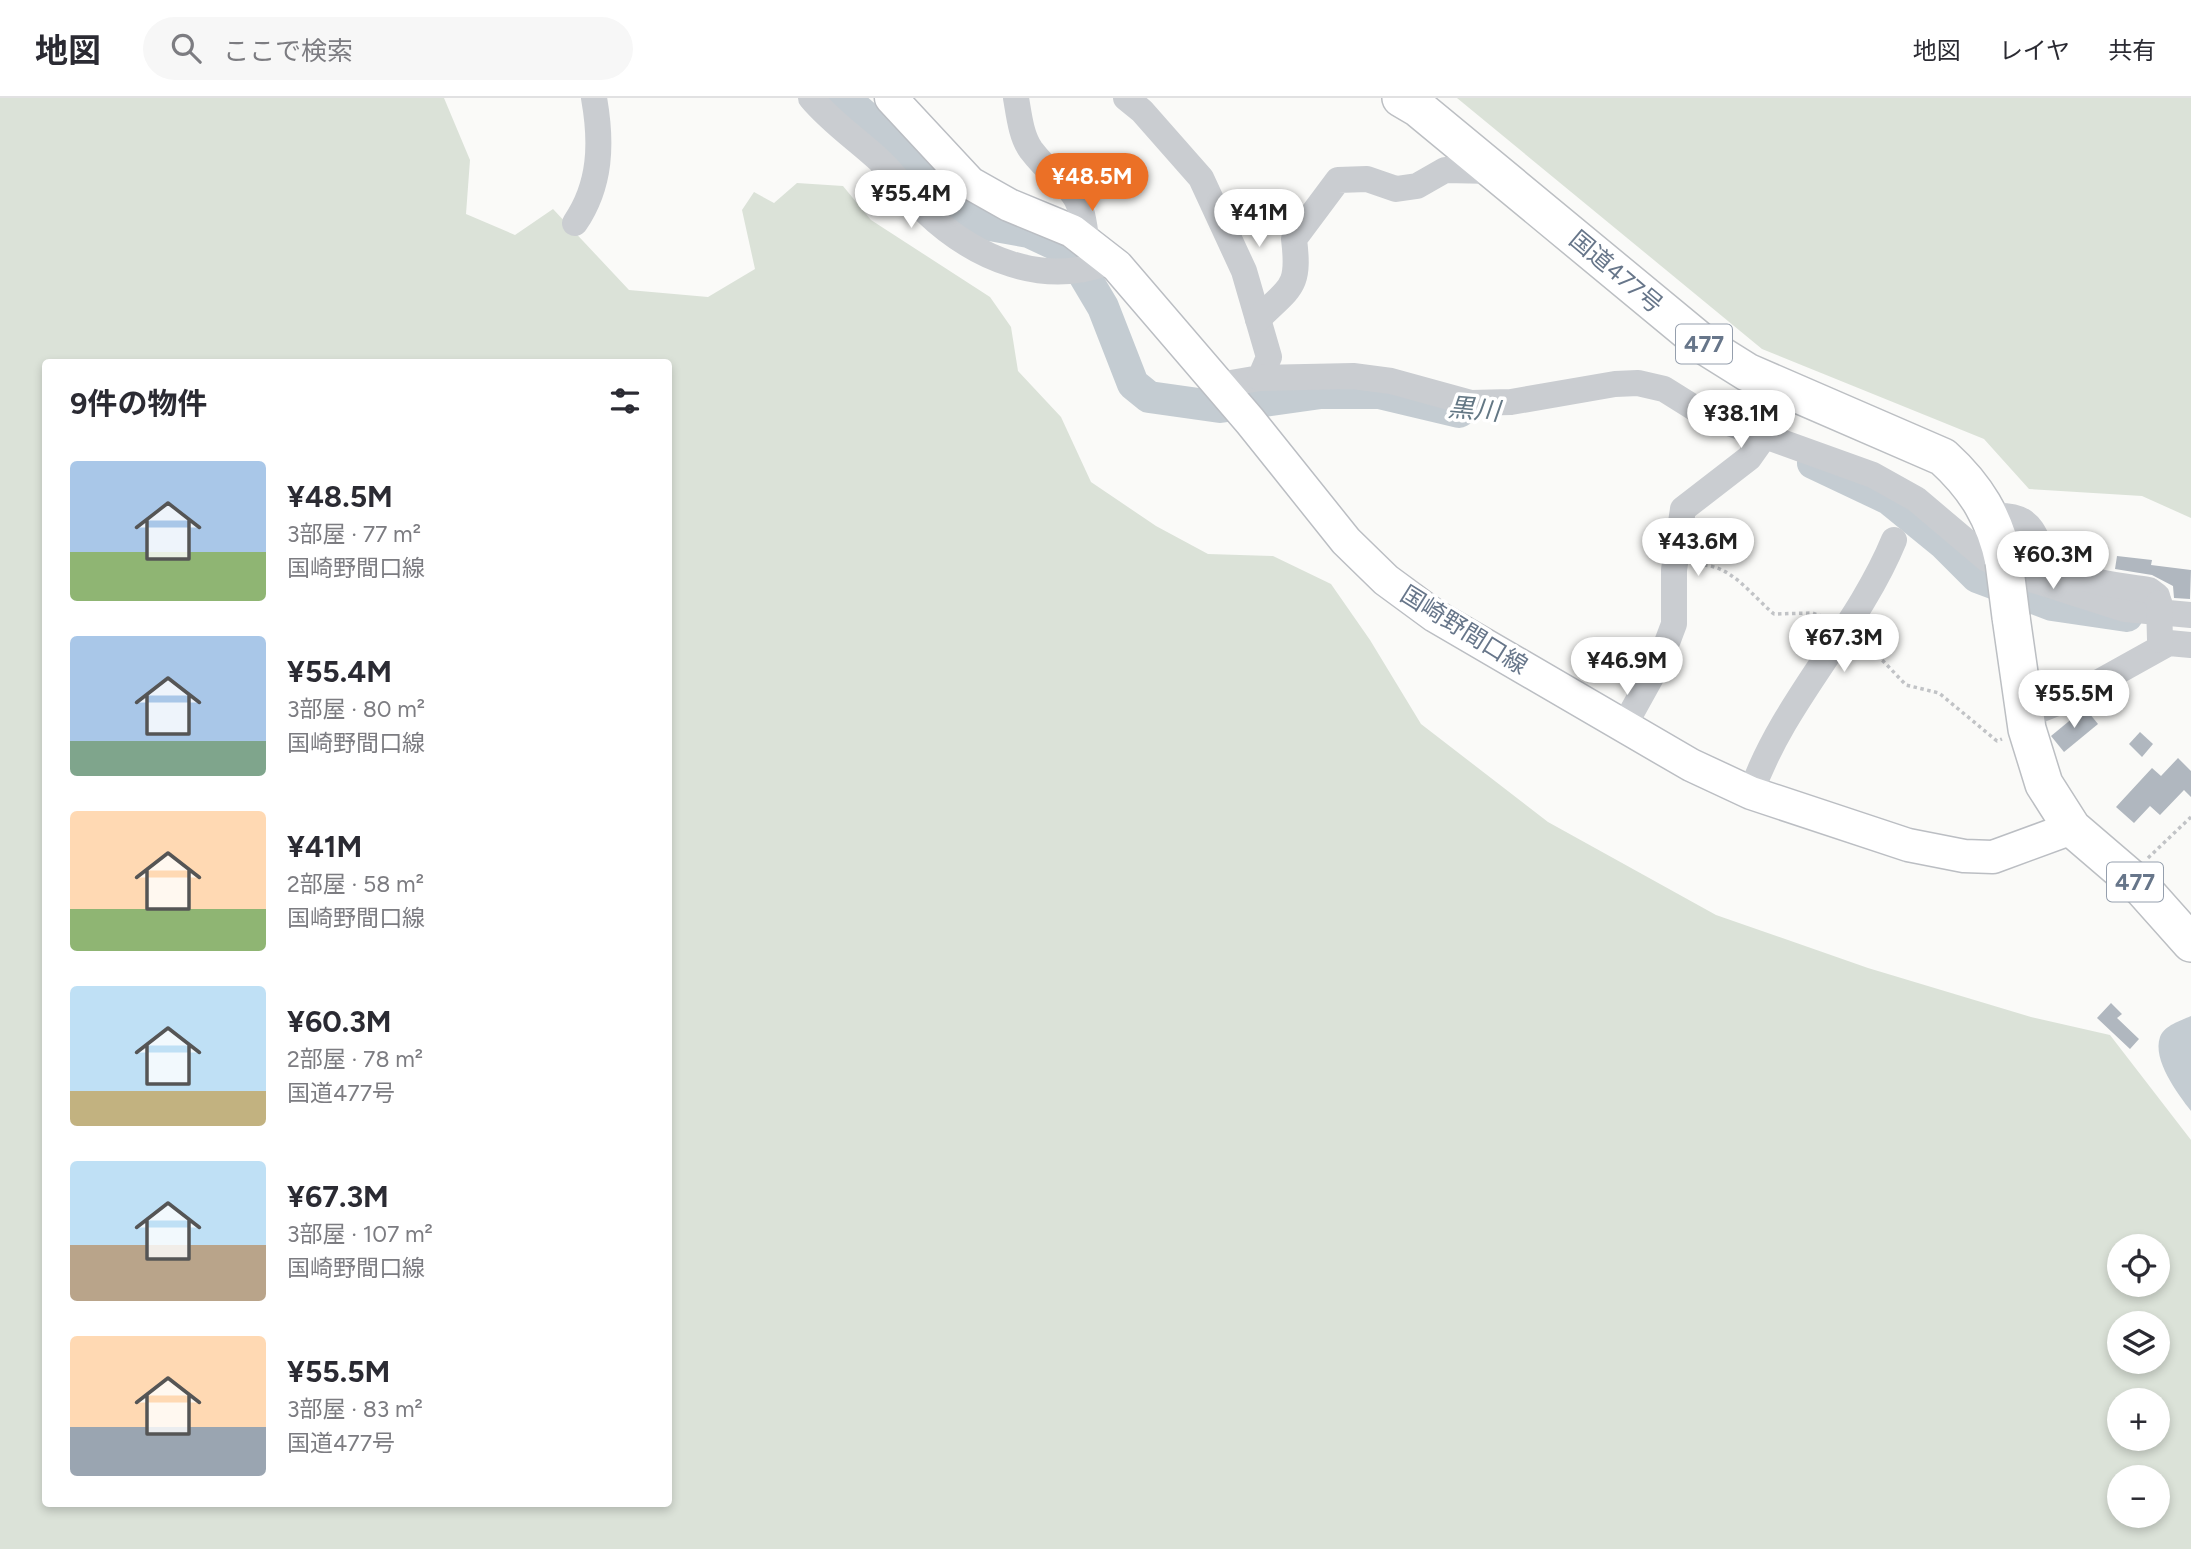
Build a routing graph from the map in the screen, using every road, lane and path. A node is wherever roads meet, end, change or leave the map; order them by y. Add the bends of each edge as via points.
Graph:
1 (594, 98) edge
2 (811, 98) edge
3 (891, 98) edge
4 (1016, 98) edge
5 (1126, 98) edge
6 (1401, 98) edge
7 (1494, 171) junction
8 (575, 223) dead end
9 (1097, 256) junction
10 (1258, 319) junction
11 (1259, 378) junction
12 (1224, 391) junction
13 (1766, 434) junction
14 (1990, 516) junction
15 (1894, 540) dead end
16 (2191, 615) edge
17 (2159, 645) junction
18 (2191, 645) edge
19 (2027, 715) junction
20 (1624, 726) junction
21 (1751, 793) junction
22 (2191, 817) edge
23 (2072, 828) junction
24 (2129, 877) junction
25 (2191, 943) edge

1 - 8 street via 595,183 589,203
2 - 9 street via 831,122 880,160 925,212 993,260 1028,270 1061,272
3 - 9 main road, 国崎野間口線 via 970,183
4 - 9 street via 1024,138 1077,197
5 - 10 street via 1201,178 1244,271
6 - 7 highway, 国道477号 / 477
7 - 10 street via 1446,170 1417,186 1396,189 1367,178 1338,180 1294,239 1295,282
7 - 14 highway, 国道477号 / 477 via 1707,347 1747,372 1943,457 1967,479
9 - 12 main road, 国崎野間口線
10 - 11 street via 1269,357
11 - 12 street
11 - 13 street via 1353,376 1471,402 1511,402 1638,383 1664,389 1704,414
12 - 20 main road, 国崎野間口線 via 1346,541 1386,580 1435,616
13 - 16 street via 1873,475 1906,493 1987,559 2034,580 2125,609
13 - 20 street via 1749,458 1683,509 1674,570 1674,624 1660,661
14 - 17 street, bridge via 2011,514 2027,522 2046,556 2064,570 2150,590 2158,603
14 - 19 highway, 国道477号 / 477, bridge via 2004,562
15 - 21 street via 1849,625 1762,760
17 - 18 street
17 - 19 street via 2072,697
19 - 23 highway, 国道477号 / 477 via 2044,784
20 - 21 main road, 国崎野間口線
21 - 23 main road, 国崎野間口線 via 1908,845 1964,856 1993,857
22 - 24 path
23 - 24 highway, 国道477号 / 477
24 - 25 highway, 国道477号 / 477

